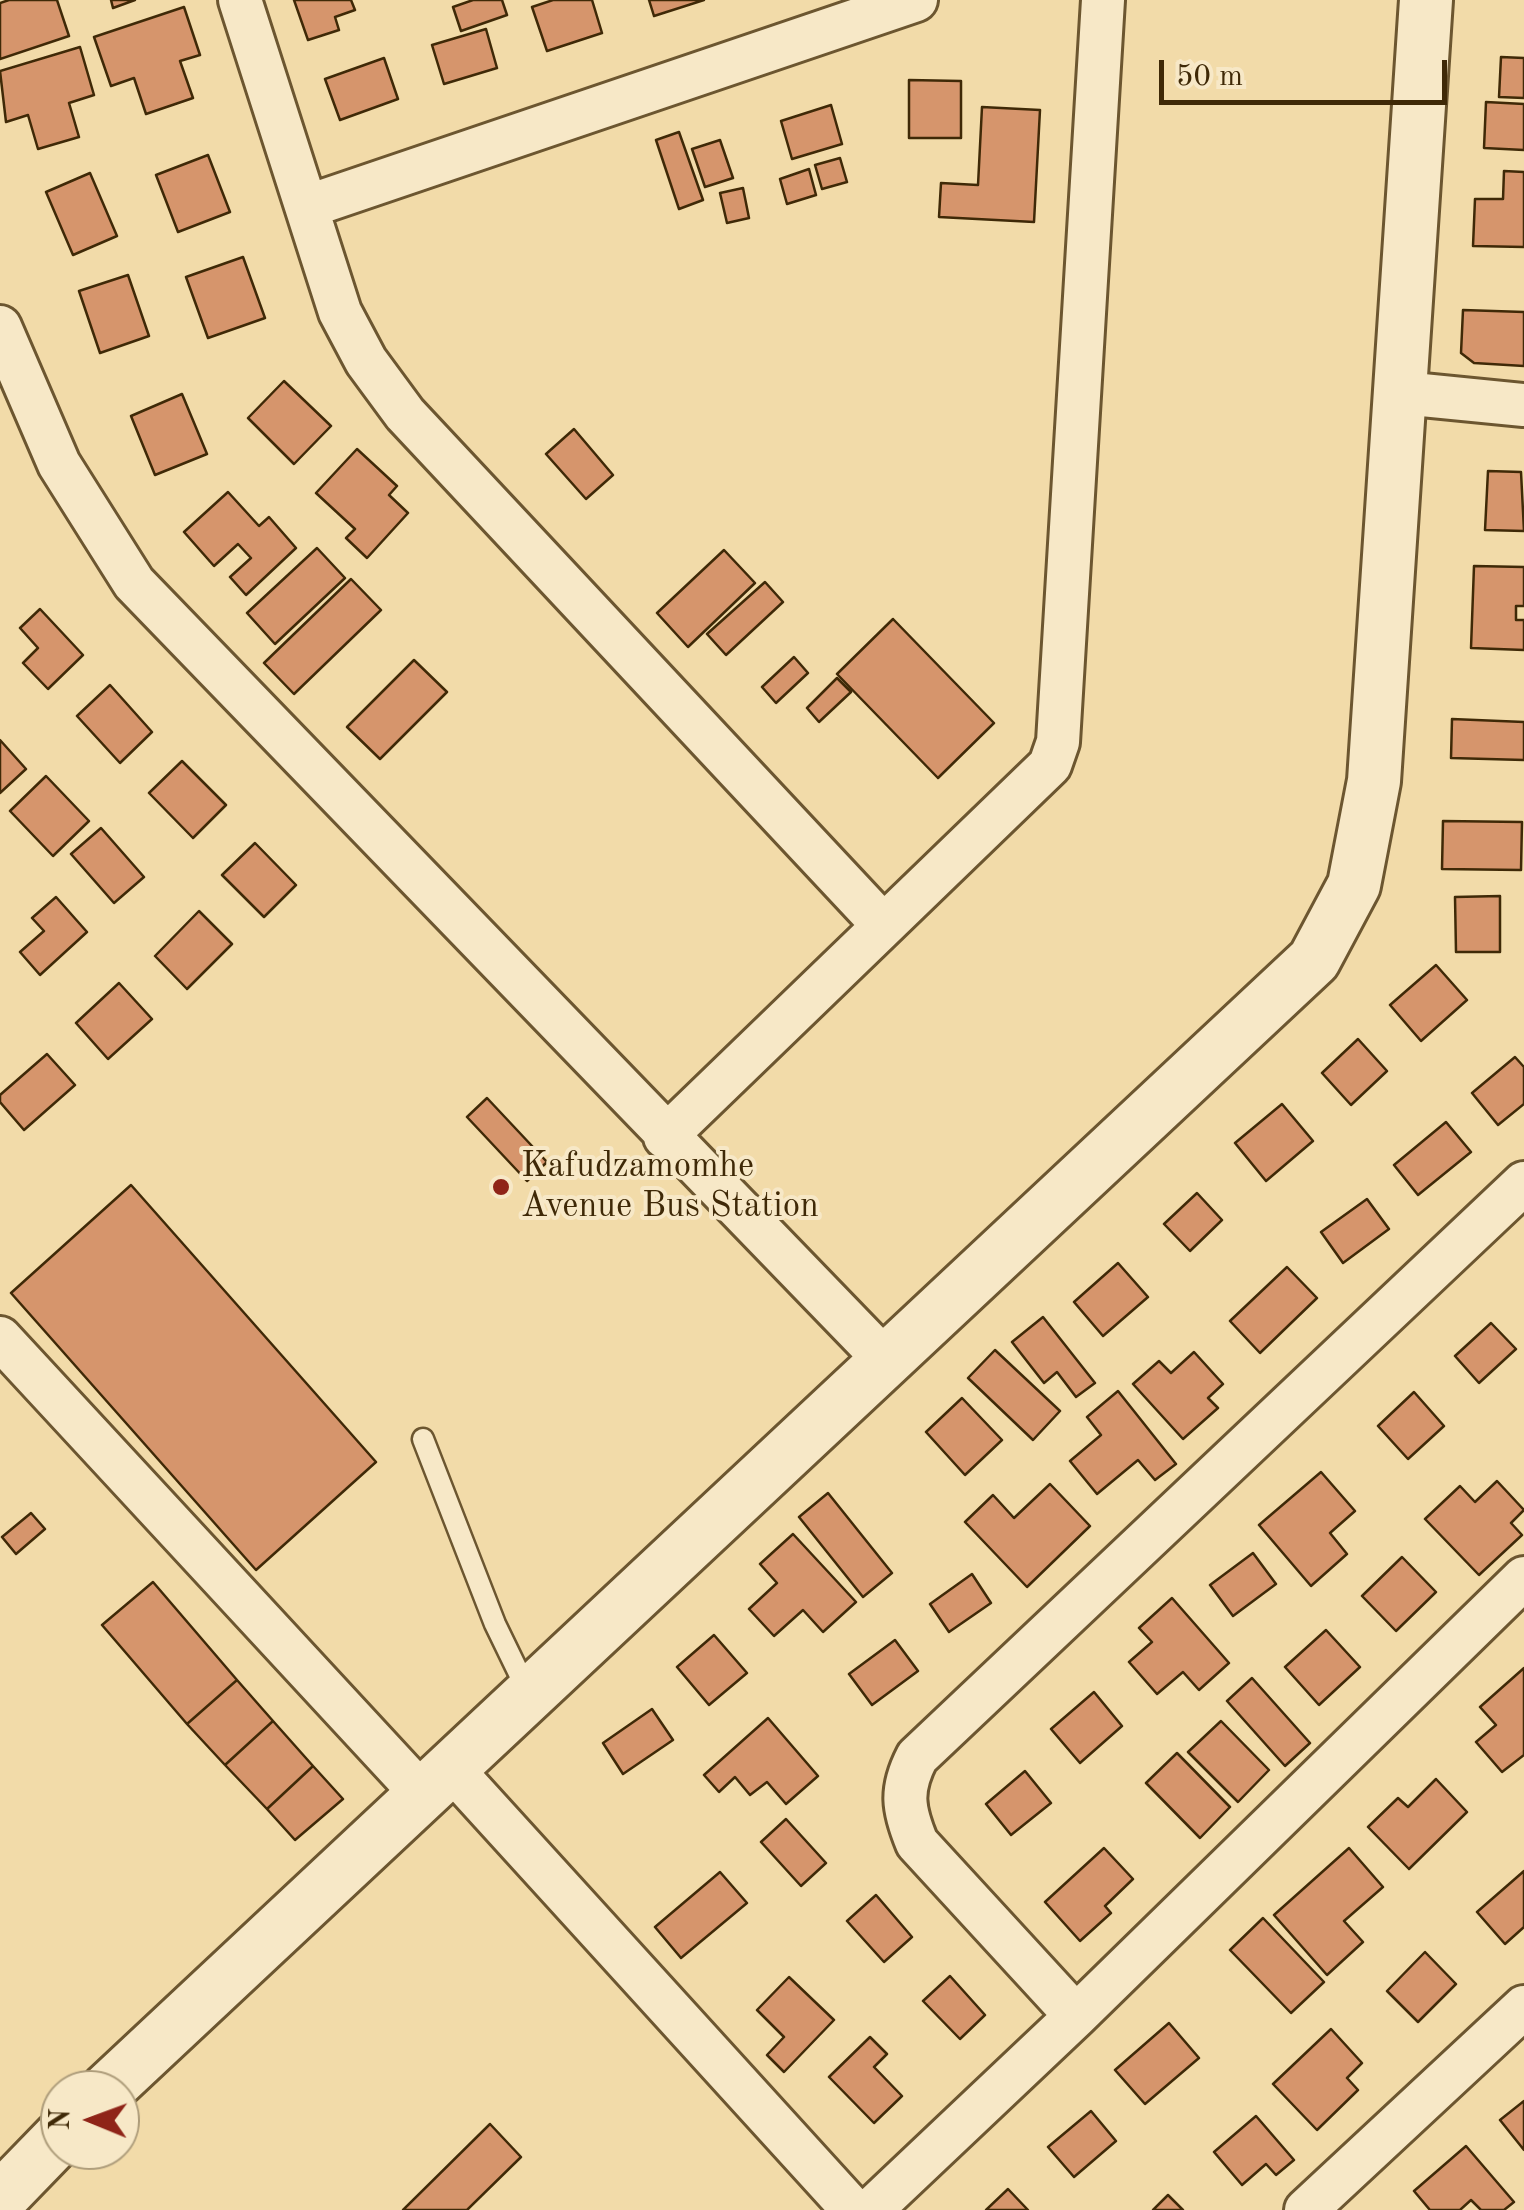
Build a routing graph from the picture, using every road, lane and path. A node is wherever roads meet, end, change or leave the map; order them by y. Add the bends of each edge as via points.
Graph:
1 (240, 0) edge
2 (916, 0) edge
3 (1103, 0) edge
4 (1426, 0) edge
5 (309, 206) junction
6 (0, 327) edge
7 (1402, 393) junction
8 (1524, 405) edge
9 (884, 925) junction
10 (665, 1138) junction
11 (1524, 1182) edge
12 (0, 1338) edge
13 (888, 1364) junction
14 (423, 1439) dead end
15 (1520, 1588) edge
16 (528, 1694) junction
17 (435, 1780) junction
18 (1524, 2006) edge
19 (1076, 2016) junction
20 (127, 2070) edge
21 (40, 2157) edge
22 (0, 2198) edge
23 (854, 2210) edge
24 (871, 2210) edge
25 (1306, 2210) edge

1 - 5 street
2 - 5 street
3 - 9 street via 1058,742 1039,778
4 - 7 street
5 - 9 street via 340,312 405,414
6 - 10 street via 59,464 134,583
7 - 8 street
7 - 13 street via 1374,781 1354,885 1314,960
9 - 10 street
10 - 13 street
11 - 19 street via 917,1757 903,1784 904,1813 917,1844
12 - 17 street
13 - 16 street
14 - 16 lane
15 - 19 street
16 - 17 street
17 - 20 street
17 - 23 street
18 - 25 street
19 - 24 street
21 - 22 street

